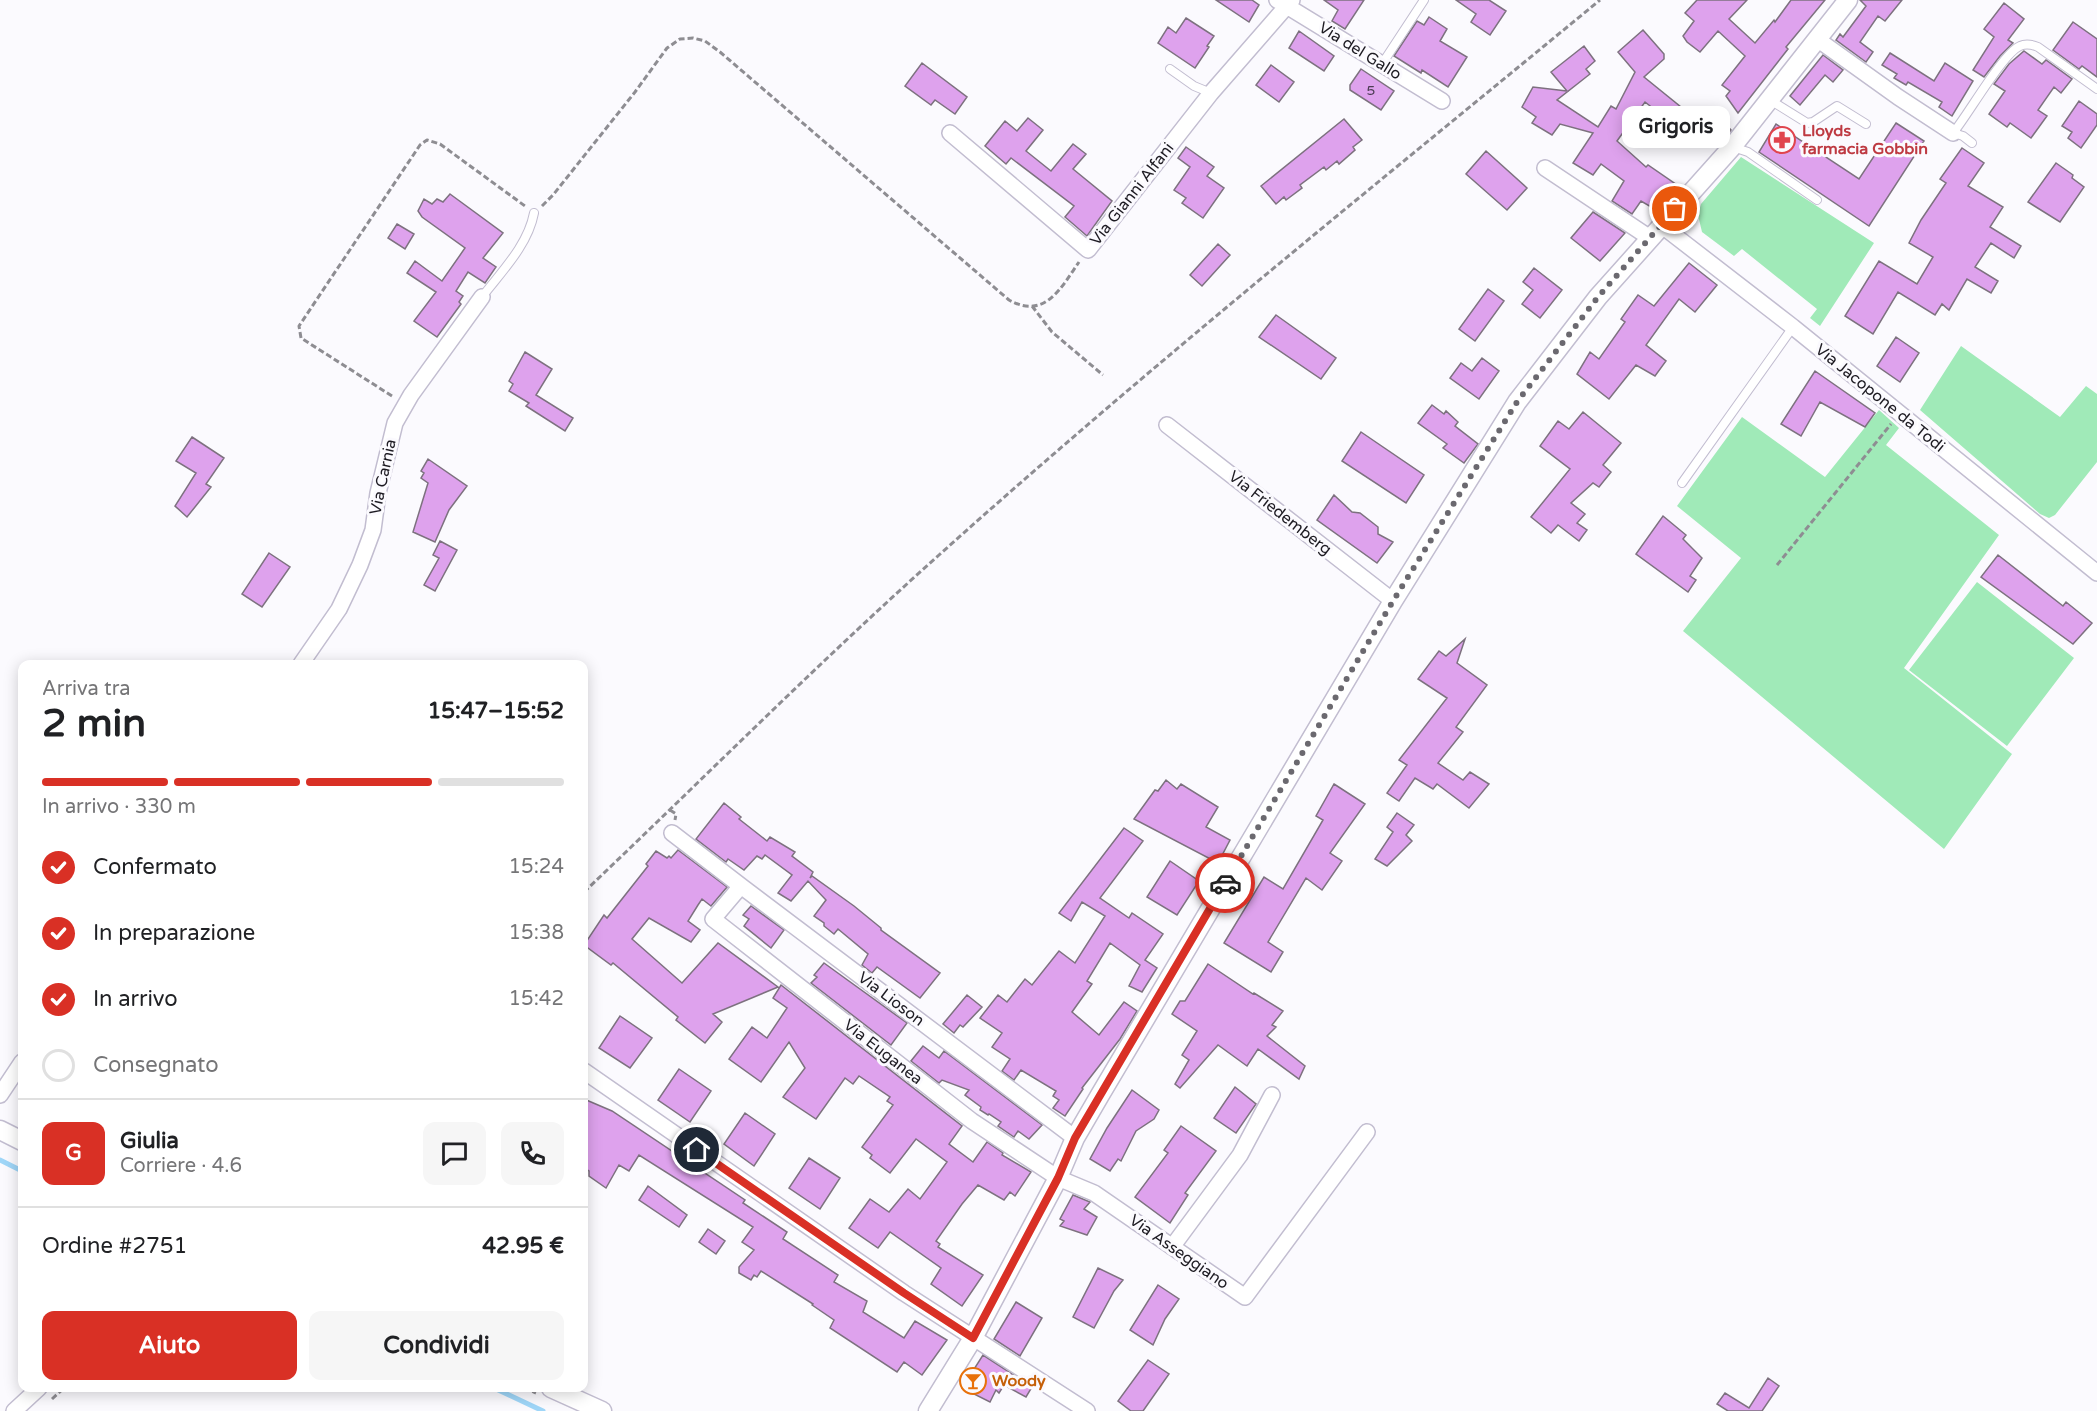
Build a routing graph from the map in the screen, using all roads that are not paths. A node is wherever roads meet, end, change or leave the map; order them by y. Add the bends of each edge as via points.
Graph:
1 (1424, 0) edge
2 (1848, 0) edge
3 (1285, 2) edge
4 (1817, 39) junction
5 (1382, 64) junction
6 (1170, 69) dead end
7 (2097, 89) edge
8 (1211, 93) junction
9 (1770, 100) junction
10 (1442, 101) dead end
11 (1866, 124) dead end
12 (950, 133) dead end
13 (1953, 133) junction
14 (1972, 143) dead end
15 (1732, 147) junction
16 (1545, 168) dead end
17 (1817, 200) dead end
18 (534, 213) road end
19 (1655, 231) junction
20 (482, 297) joint
21 (1793, 327) junction
22 (1167, 425) dead end
23 (1682, 483) dead end
24 (2097, 573) edge
25 (1393, 601) junction
26 (304, 660) edge
27 (672, 833) dead end
28 (741, 886) junction
29 (18, 1068) edge
30 (588, 1074) edge
31 (0, 1095) edge
32 (1272, 1095) dead end
33 (0, 1131) edge
34 (1367, 1132) dead end
35 (1075, 1138) junction
36 (18, 1139) edge
37 (1058, 1178) junction
38 (1172, 1247) junction
39 (973, 1338) junction
40 (35, 1392) edge
41 (560, 1392) edge
42 (14, 1411) edge
43 (602, 1411) edge
44 (928, 1411) edge
45 (1086, 1411) edge

1 - 5 lane
2 - 4 street
3 - 5 street, Via del Gallo
3 - 8 street, Via Gianni Alfani
4 - 9 street
4 - 13 street
5 - 10 street, Via del Gallo
6 - 8 lane
7 - 13 lane via 2038,47 2021,45 2005,58
8 - 12 street, Via Gianni Alfani via 1088,250
9 - 11 lane via 1807,123 1838,106
9 - 15 street
13 - 14 lane
15 - 17 lane via 1748,153
15 - 19 street
16 - 19 street, Via Jacopone da Todi
18 - 20 lane via 531,228 520,246
19 - 21 street, Via Jacopone da Todi
19 - 25 street via 1517,402
20 - 26 street, Via Carnia via 395,423 373,530 360,565 339,609
21 - 23 lane
21 - 24 street, Via Jacopone da Todi
22 - 25 street, Via Friedemberg
25 - 35 street
27 - 28 street, Via Lioson
28 - 35 street, Via Lioson
28 - 37 street, Via Euganea via 713,920 972,1121
29 - 31 street
30 - 39 street
32 - 38 street via 1240,1155
33 - 36 street
34 - 38 street, Via Asseggiano via 1245,1298
35 - 37 street
37 - 38 street, Via Asseggiano via 1094,1193
37 - 39 street
39 - 44 street
39 - 45 street
40 - 42 street
41 - 43 street

